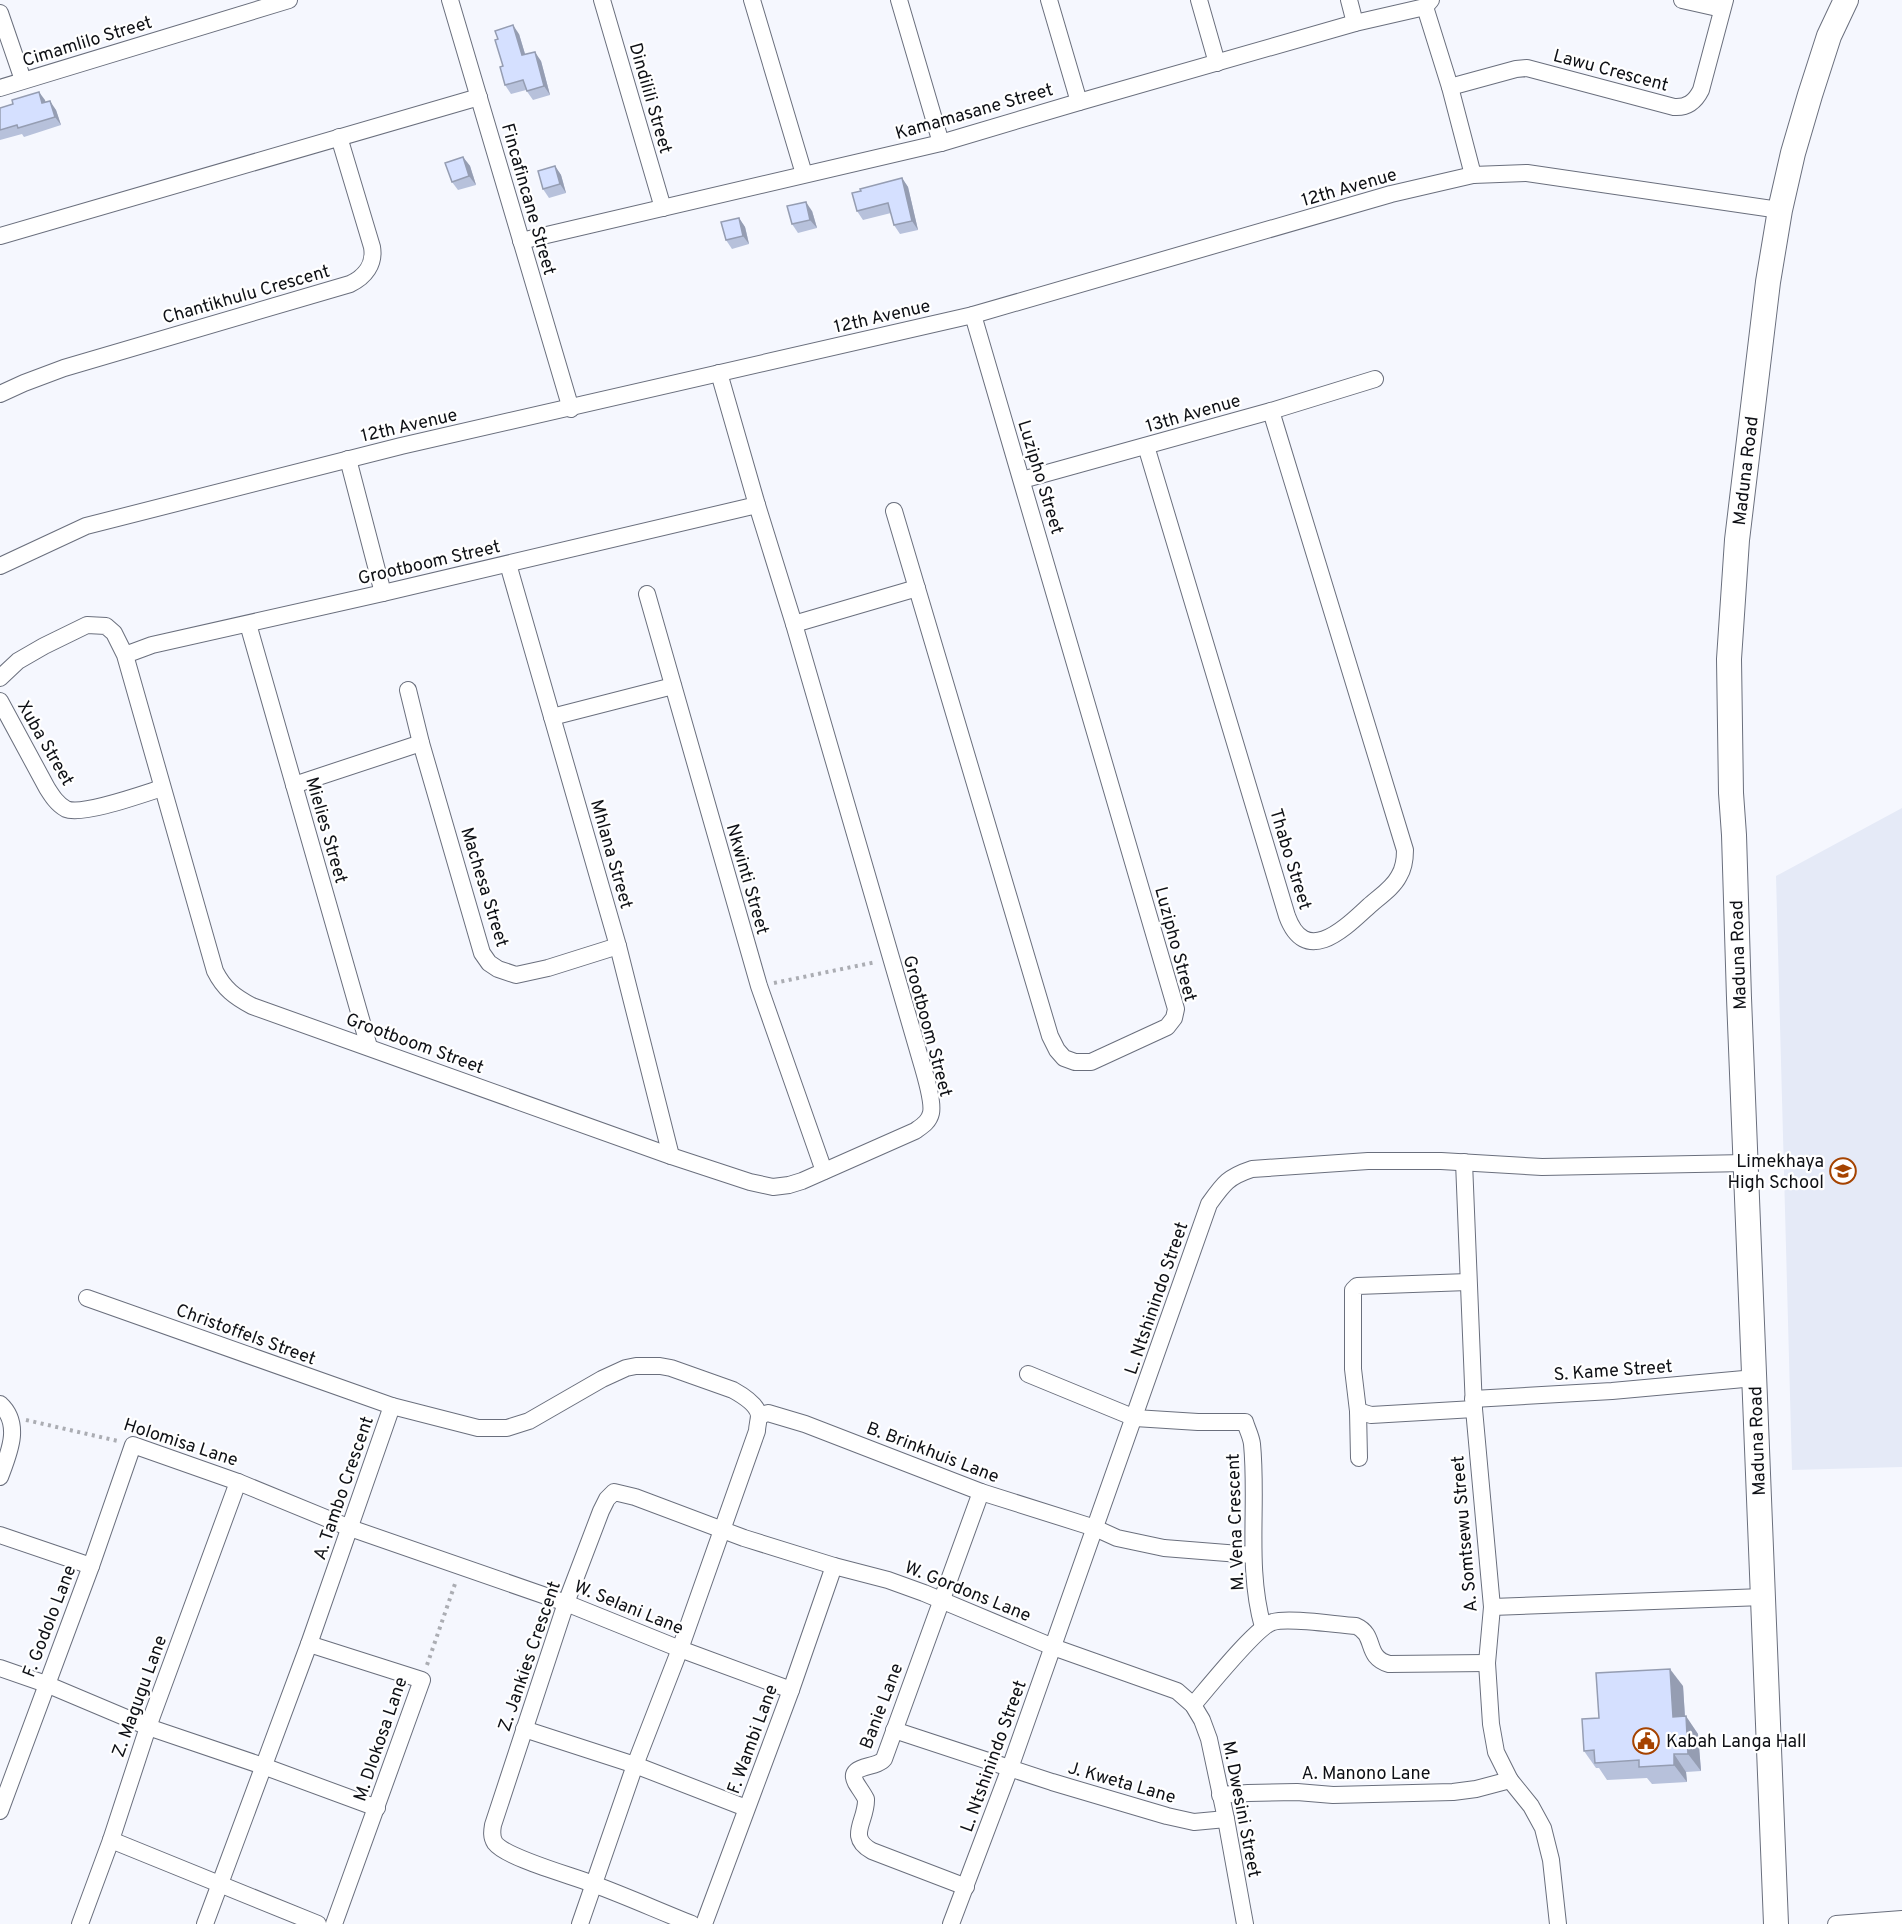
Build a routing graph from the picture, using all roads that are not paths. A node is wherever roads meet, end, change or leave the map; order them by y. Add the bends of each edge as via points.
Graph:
1 (289, 0) edge
2 (450, 0) edge
3 (602, 0) edge
4 (752, 0) edge
5 (899, 0) edge
6 (1049, 0) edge
7 (1199, 0) edge
8 (1349, 0) edge
9 (1682, 0) edge
10 (1846, 0) edge
11 (1428, 4) edge
12 (1723, 4) edge
13 (0, 13) edge
14 (1355, 23) junction
15 (1217, 63) junction
16 (23, 80) junction
17 (0, 87) edge
18 (1450, 87) junction
19 (479, 97) junction
20 (1079, 102) junction
21 (339, 137) junction
22 (941, 143) junction
23 (804, 174) junction
24 (1473, 175) junction
25 (663, 208) junction
26 (1780, 210) junction
27 (0, 236) edge
28 (521, 241) junction
29 (973, 315) junction
30 (719, 373) junction
31 (1375, 379) dead end
32 (0, 394) edge
33 (571, 409) junction
34 (1271, 411) junction
35 (1146, 446) junction
36 (348, 459) junction
37 (1022, 480) junction
38 (757, 505) junction
39 (894, 510) dead end
40 (508, 564) junction
41 (0, 566) edge
42 (917, 588) junction
43 (383, 593) junction
44 (647, 594) dead end
45 (248, 624) junction
46 (794, 624) junction
47 (126, 655) junction
48 (0, 678) edge
49 (673, 686) junction
50 (408, 690) dead end
51 (0, 702) edge
52 (552, 717) junction
53 (421, 743) junction
54 (294, 785) junction
55 (162, 788) junction
56 (618, 946) junction
57 (369, 1047) junction
58 (671, 1156) junction
59 (1464, 1162) junction
60 (1746, 1163) junction
61 (824, 1171) junction
62 (1468, 1282) junction
63 (87, 1298) dead end
64 (1028, 1374) dead end
65 (1755, 1378) junction
66 (1474, 1404) junction
67 (392, 1406) junction
68 (5, 1410) edge
69 (1358, 1411) junction
70 (759, 1416) junction
71 (1135, 1418) junction
72 (133, 1445) joint
73 (1359, 1458) dead end
74 (0, 1477) edge
75 (238, 1482) junction
76 (981, 1492) junction
77 (350, 1528) junction
78 (1095, 1528) junction
79 (722, 1529) junction
80 (0, 1535) edge
81 (1252, 1555) junction
82 (91, 1566) junction
83 (834, 1566) junction
84 (1763, 1597) junction
85 (942, 1602) junction
86 (566, 1603) junction
87 (1492, 1607) junction
88 (1263, 1628) junction
89 (309, 1644) junction
90 (1053, 1647) junction
91 (680, 1649) junction
92 (1487, 1663) junction
93 (0, 1668) edge
94 (46, 1684) junction
95 (791, 1690) junction
96 (1193, 1705) junction
97 (148, 1727) junction
98 (524, 1729) junction
99 (894, 1730) junction
100 (635, 1765) junction
101 (263, 1766) junction
102 (1010, 1768) junction
103 (1510, 1780) junction
104 (1220, 1795) junction
105 (1, 1805) edge
106 (377, 1808) junction
107 (746, 1808) junction
108 (1226, 1819) junction
109 (111, 1840) junction
110 (594, 1884) junction
111 (219, 1885) junction
112 (966, 1887) junction
113 (1902, 1919) edge
114 (80, 1924) edge
115 (205, 1924) edge
116 (318, 1924) edge
117 (334, 1924) edge
118 (580, 1924) edge
119 (692, 1924) edge
120 (704, 1924) edge
121 (951, 1924) edge
122 (1245, 1924) edge
123 (1558, 1924) edge
124 (1776, 1924) edge
125 (1836, 1924) edge

1 - 16 street, Cimamlilo Street
2 - 19 street, Fincafincane Street
3 - 25 street, Dindilili Street
4 - 23 street
5 - 22 street
6 - 20 street
7 - 15 street
8 - 14 street
9 - 12 street
10 - 26 street, Maduna Road via 1829,36 1810,95
11 - 14 street, Kamamasane Street
11 - 18 street
12 - 18 street, Lawu Crescent via 1701,90 1692,103 1684,106 1674,107 1527,68
13 - 16 street
14 - 15 street, Kamamasane Street
15 - 20 street, Kamamasane Street
16 - 17 street, Cimamlilo Street
18 - 24 street
19 - 21 street
19 - 28 street, Fincafincane Street
20 - 22 street, Kamamasane Street
21 - 27 street
21 - 32 street, Chantikhulu Crescent via 372,247 372,259 362,277 351,284 64,368
22 - 23 street, Kamamasane Street
23 - 25 street, Kamamasane Street
24 - 26 street, 12th Avenue via 1527,173
24 - 29 street, 12th Avenue via 1391,194
25 - 28 street, Kamamasane Street
26 - 60 street, Maduna Road via 1753,405 1729,659
28 - 33 street, Fincafincane Street
29 - 30 street, 12th Avenue
29 - 37 street, Luzipho Street
30 - 33 street, 12th Avenue
30 - 38 street, Grootboom Street
31 - 34 street, 13th Avenue
33 - 36 street, 12th Avenue
34 - 35 street, 13th Avenue
34 - 35 street, Thabo Street via 1405,850 1399,878 1340,932 1324,940 1303,938 1287,916
35 - 37 street, 13th Avenue
36 - 41 street, 12th Avenue via 86,526
36 - 43 street
37 - 42 street, Luzipho Street via 1176,1009 1171,1023 1162,1030 1091,1062 1075,1062 1057,1050
38 - 40 street, Grootboom Street
38 - 46 street, Grootboom Street
39 - 42 street, Luzipho Street
40 - 43 street, Grootboom Street
40 - 52 street, Mhlana Street
42 - 46 street
43 - 45 street, Grootboom Street
44 - 49 street, Nkwinti Street
45 - 47 street, Grootboom Street via 152,645
45 - 54 street, Mielies Street
46 - 61 street, Grootboom Street via 932,1102 923,1126
47 - 48 street via 106,626 87,625 18,661
47 - 55 street, Grootboom Street
49 - 52 street
49 - 61 street, Nkwinti Street via 759,987
50 - 53 street, Machesa Street
51 - 55 street, Xuba Street via 47,788 66,808 87,810
52 - 56 street, Mhlana Street
53 - 54 street
53 - 56 street, Machesa Street via 482,953 489,963 516,975
54 - 57 street, Mielies Street
55 - 57 street, Grootboom Street via 221,984 252,1006
56 - 58 street, Mhlana Street
57 - 58 street, Grootboom Street
58 - 61 street, Grootboom Street via 773,1187
59 - 60 street, L. Ntshinindo Street via 1542,1167
59 - 62 street, A. Somtsewu Street
59 - 71 street, L. Ntshinindo Street via 1368,1161 1276,1166 1252,1169 1224,1183 1209,1204
60 - 65 street, Maduna Road
62 - 66 street, A. Somtsewu Street
62 - 69 street via 1357,1286 1353,1290 1353,1369
63 - 67 street, Christoffels Street
64 - 71 street
65 - 66 street, S. Kame Street
65 - 84 street, Maduna Road
66 - 69 street, S. Kame Street via 1371,1415
66 - 87 street, A. Somtsewu Street
67 - 70 street, A. Tambo Crescent via 470,1427 507,1428 529,1421 626,1368 660,1366 733,1390
67 - 77 street, A. Tambo Crescent
68 - 74 street via 12,1435
69 - 73 street
70 - 76 street, B. Brinkhuis Lane via 768,1413 805,1424
70 - 79 street
71 - 78 street, L. Ntshinindo Street
71 - 81 street, M. Vena Crescent via 1245,1422 1252,1443
72 - 75 street, Holomisa Lane
72 - 82 street, F. Godolo Lane
75 - 77 street, Holomisa Lane
75 - 97 street, Z. Magugu Lane
76 - 78 street, B. Brinkhuis Lane
76 - 85 street, Banie Lane
77 - 86 street, W. Selani Lane
77 - 89 street, A. Tambo Crescent
78 - 81 street, B. Brinkhuis Lane via 1118,1538 1164,1548
78 - 90 street, L. Ntshinindo Street
79 - 83 street, W. Gordons Lane
79 - 86 street, Z. Jankies Crescent via 614,1492 601,1511
79 - 91 street
80 - 82 street
81 - 88 street, M. Vena Crescent
82 - 94 street, F. Godolo Lane
83 - 85 street, W. Gordons Lane via 888,1580
83 - 95 street, F. Wambi Lane
84 - 87 street
84 - 124 street, Maduna Road
85 - 90 street, W. Gordons Lane
85 - 99 street, Banie Lane
86 - 91 street, W. Selani Lane
86 - 98 street, Z. Jankies Crescent
87 - 92 street, A. Somtsewu Street
88 - 92 street via 1287,1620 1356,1626 1368,1634 1377,1658 1389,1664
88 - 96 street
89 - 101 street, A. Tambo Crescent
89 - 106 street, M. Dlokosa Lane via 422,1680
90 - 96 street, W. Gordons Lane via 1177,1691
90 - 102 street, L. Ntshinindo Street
91 - 95 street, W. Selani Lane
91 - 100 street
92 - 103 street, A. Somtsewu Street via 1496,1752
93 - 94 street
94 - 97 street
94 - 105 street, F. Godolo Lane
95 - 107 street, F. Wambi Lane
96 - 104 street, M. Dwesini Street via 1209,1739
97 - 101 street
97 - 109 street, Z. Magugu Lane
98 - 100 street
98 - 110 street, Z. Jankies Crescent via 493,1825 495,1843 521,1858
99 - 102 street, J. Kweta Lane
99 - 112 street, Banie Lane via 881,1763 861,1767 855,1773 855,1781 867,1799 859,1840 872,1851
100 - 107 street
100 - 110 street
101 - 106 street
101 - 111 street, A. Tambo Crescent
102 - 108 street, J. Kweta Lane via 1173,1818 1194,1822
102 - 112 street, L. Ntshinindo Street
103 - 104 street, A. Manono Lane via 1453,1792
103 - 123 street, A. Somtsewu Street via 1543,1828
104 - 108 street, M. Dwesini Street
106 - 117 street, M. Dlokosa Lane
107 - 120 street, F. Wambi Lane
108 - 122 street, M. Dwesini Street
109 - 111 street
109 - 114 street, Z. Magugu Lane
110 - 118 street
110 - 119 street
111 - 115 street, A. Tambo Crescent
111 - 116 street
112 - 121 street, L. Ntshinindo Street
113 - 125 street

